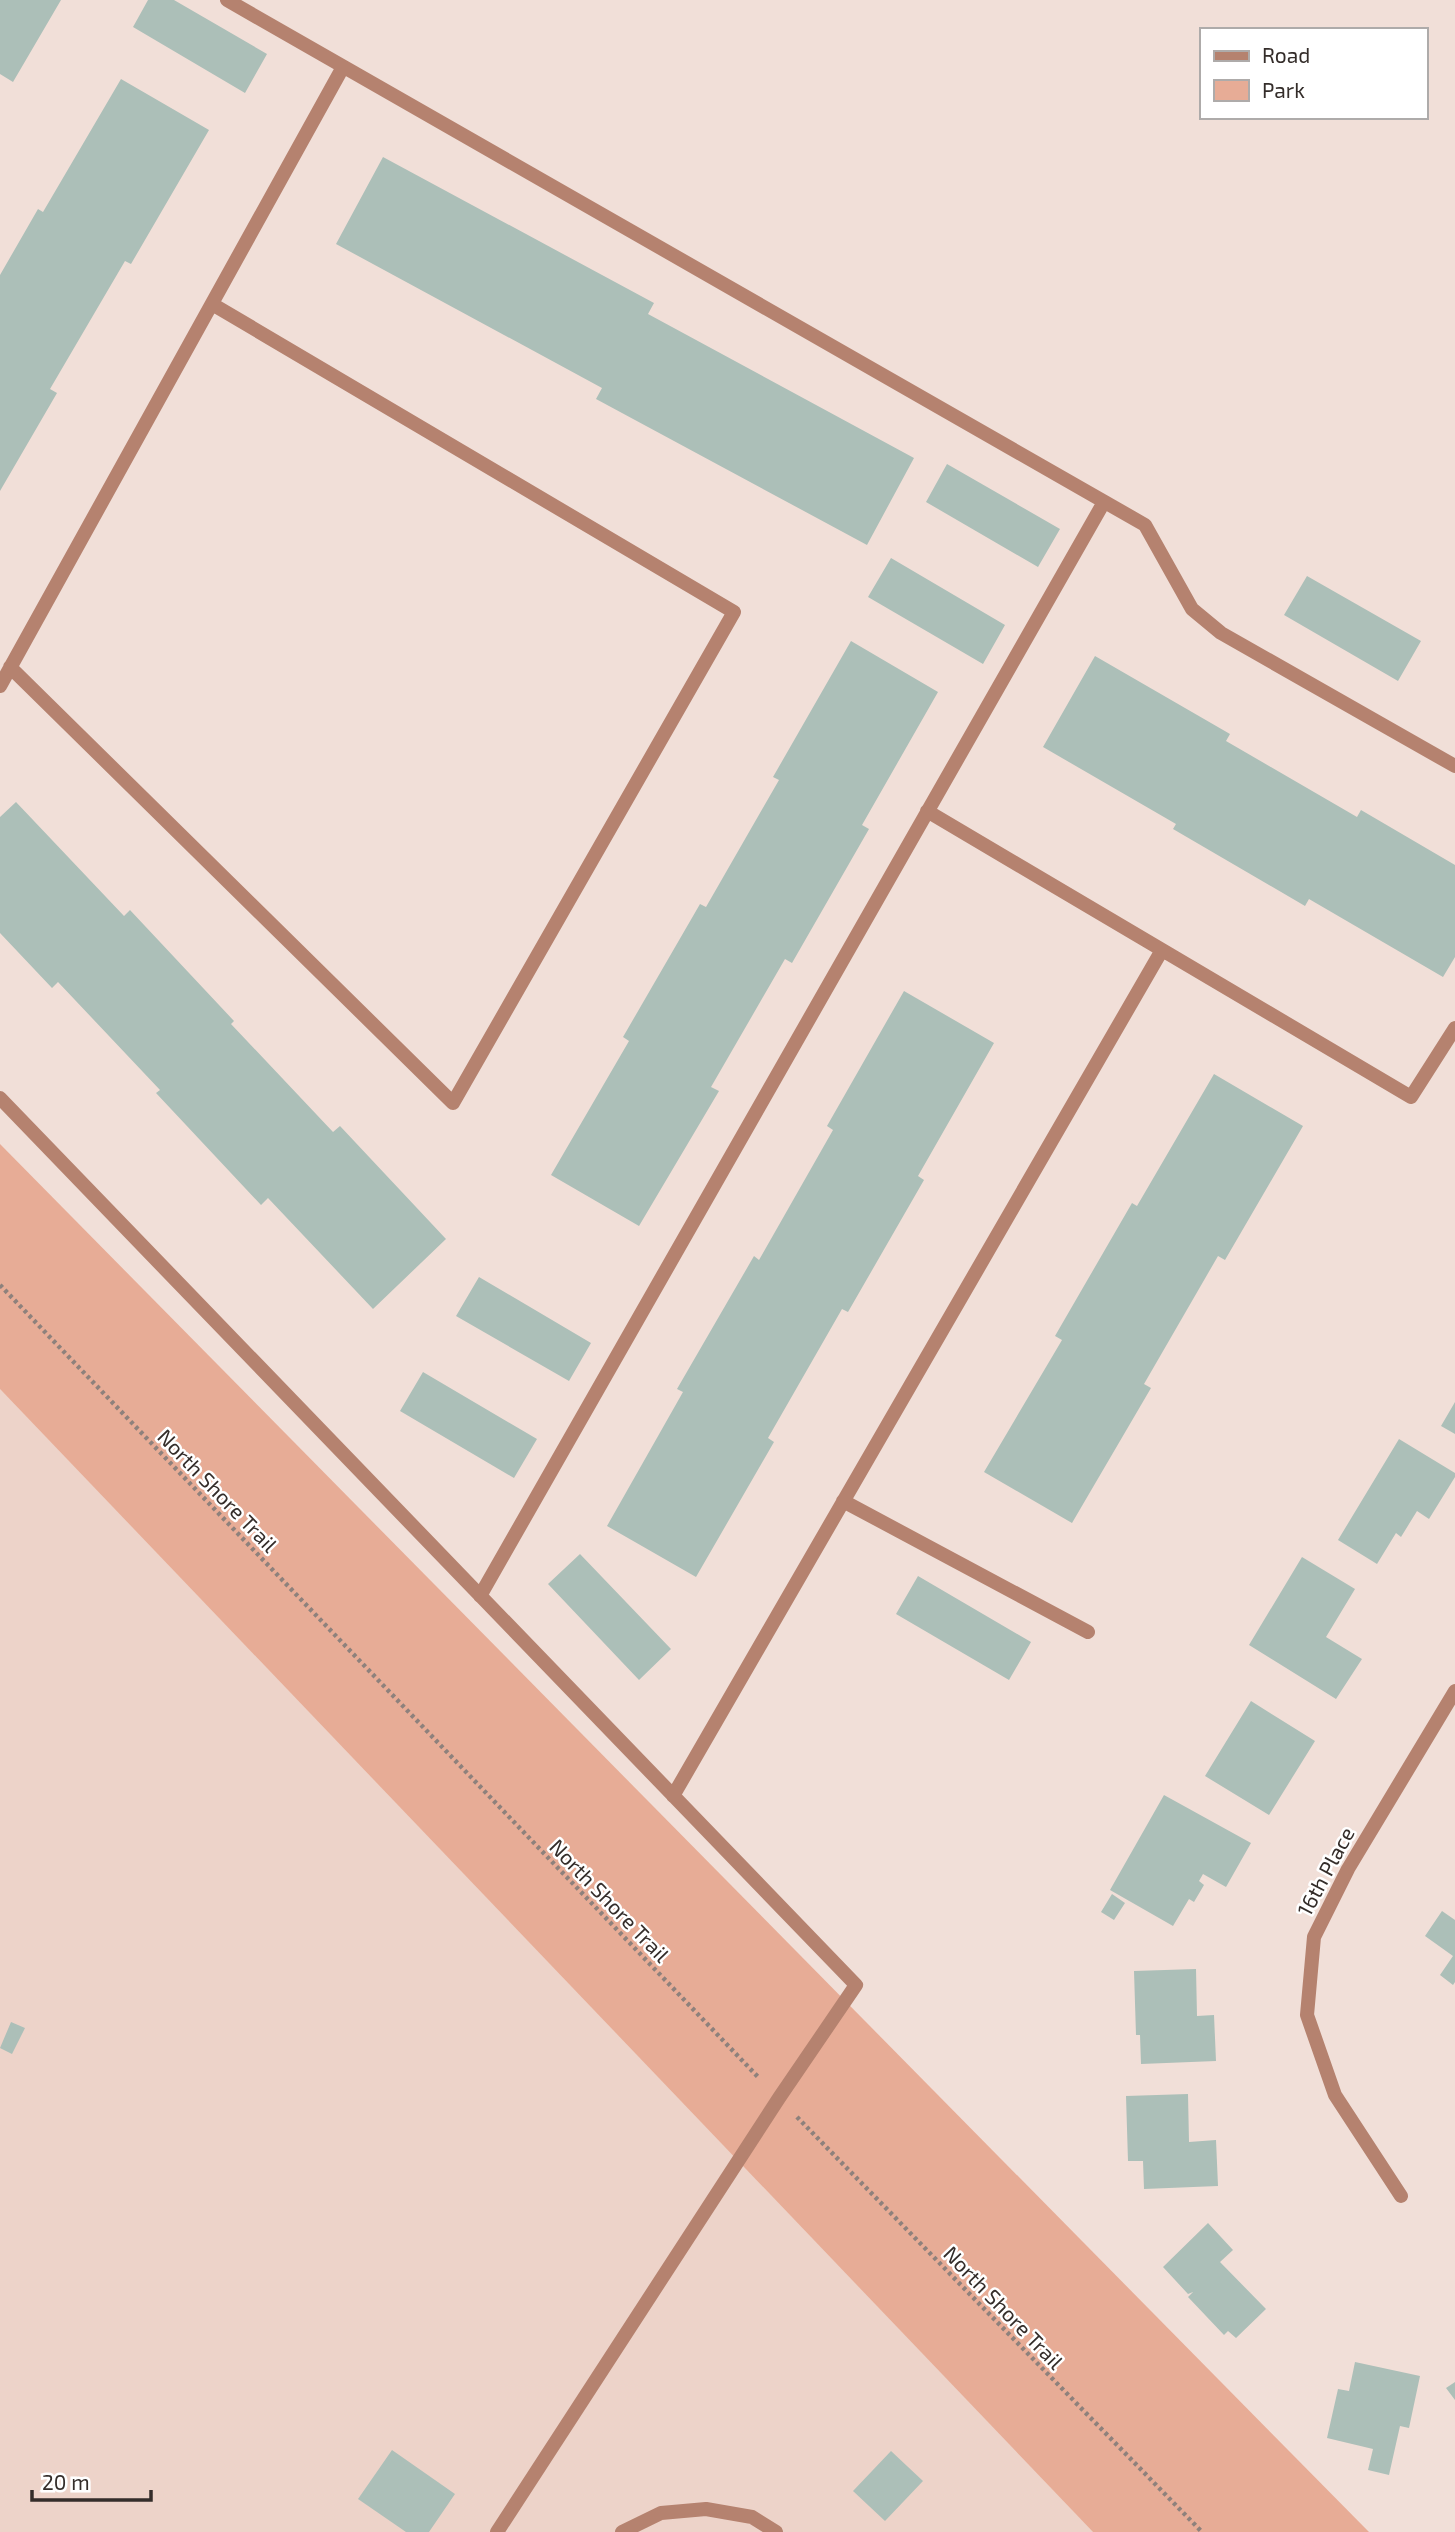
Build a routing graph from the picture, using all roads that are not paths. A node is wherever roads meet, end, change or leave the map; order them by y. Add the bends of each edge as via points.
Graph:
1 (227, 0) edge
2 (343, 67) junction
3 (212, 304) junction
4 (1104, 502) junction
5 (10, 667) junction
6 (0, 686) edge
7 (1455, 766) edge
8 (927, 811) junction
9 (1161, 950) junction
10 (1455, 1028) edge
11 (0, 1098) edge
12 (843, 1501) junction
13 (480, 1596) junction
14 (1088, 1632) dead end
15 (1455, 1691) edge
16 (673, 1796) junction
17 (1401, 2196) dead end
18 (497, 2532) edge
19 (622, 2532) edge
20 (776, 2532) edge

1 - 2 street
2 - 3 street
2 - 4 street
3 - 5 street
3 - 5 street via 734,612 453,1103
4 - 7 street via 1144,525 1192,609 1221,633
4 - 8 street
5 - 6 street
8 - 9 street
8 - 13 street
9 - 10 street via 1411,1097
9 - 12 street
11 - 13 street
12 - 14 street
12 - 16 street
13 - 16 street
15 - 17 street, 16th Place via 1348,1869 1314,1937 1307,2015 1335,2095
16 - 18 street via 856,1985
19 - 20 street via 661,2514 706,2509 752,2517

